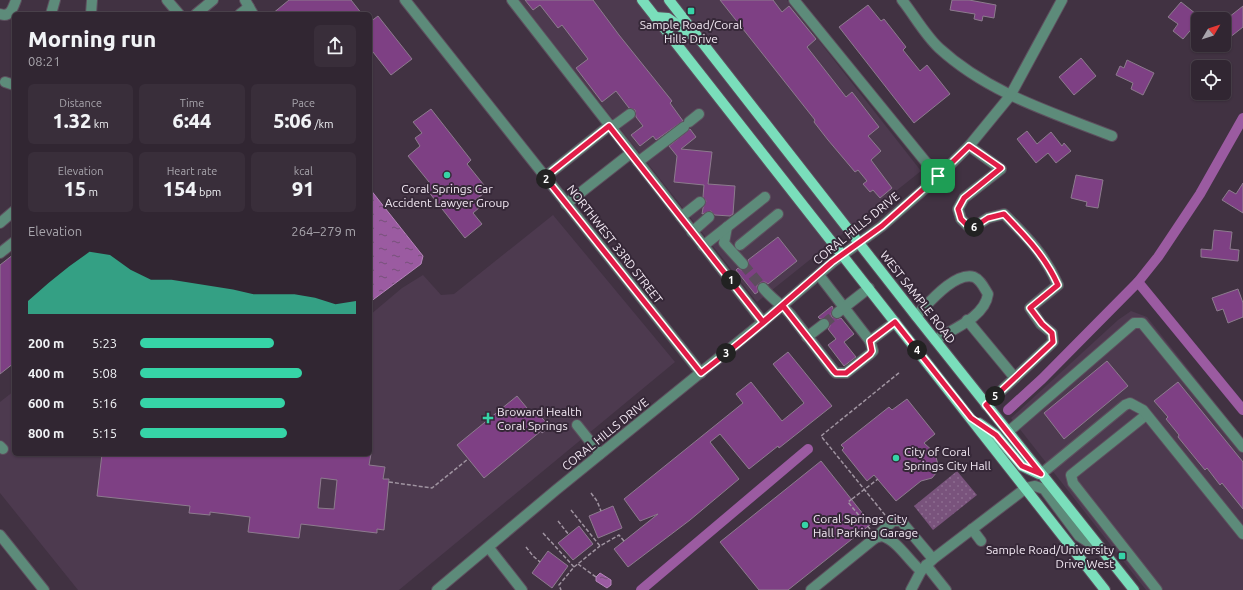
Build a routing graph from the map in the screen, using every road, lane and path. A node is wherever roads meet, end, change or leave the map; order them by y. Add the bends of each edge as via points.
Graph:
1 (16, 0) edge
2 (55, 0) edge
3 (92, 0) edge
4 (167, 0) edge
5 (213, 0) edge
6 (405, 0) edge
7 (512, 0) edge
8 (642, 0) edge
9 (661, 0) edge
10 (794, 0) edge
11 (902, 0) edge
12 (1062, 0) edge
13 (670, 2) edge
14 (52, 12) edge
15 (91, 12) edge
16 (177, 12) edge
17 (198, 12) edge
18 (0, 14) edge
19 (655, 17) junction
20 (704, 45) junction
21 (1010, 96) junction
22 (630, 114) dead end
23 (699, 114) dead end
24 (609, 126) junction
25 (1112, 136) dead end
26 (969, 146) junction
27 (631, 154) junction
28 (638, 162) junction
29 (938, 176) junction
30 (545, 177) junction
31 (765, 198) dead end
32 (700, 202) dead end
33 (566, 204) junction
34 (12, 213) edge
35 (778, 214) dead end
36 (708, 217) dead end
37 (681, 218) junction
38 (0, 223) edge
39 (727, 227) junction
40 (692, 232) junction
41 (724, 243) junction
42 (860, 243) junction
43 (12, 244) edge
44 (740, 245) dead end
45 (706, 248) junction
46 (0, 253) edge
47 (842, 255) junction
48 (722, 270) junction
49 (819, 275) junction
50 (869, 288) junction
51 (763, 289) tunnel mouth
52 (783, 306) junction
53 (841, 311) junction
54 (916, 316) junction
55 (968, 320) junction
56 (763, 322) junction
57 (895, 322) junction
58 (824, 324) tunnel mouth
59 (807, 337) junction
60 (935, 340) junction
61 (870, 341) junction
62 (900, 372) dead end
63 (701, 373) junction
64 (1015, 378) junction
65 (986, 405) junction
66 (1146, 415) junction
67 (971, 418) junction
68 (577, 425) dead end
69 (1008, 432) junction
70 (1243, 447) edge
71 (600, 454) junction
72 (468, 459) dead end
73 (1041, 474) junction
74 (878, 479) dead end
75 (389, 482) dead end
76 (1026, 488) junction
77 (591, 493) dead end
78 (571, 510) dead end
79 (600, 511) dead end
80 (885, 515) dead end
81 (558, 521) dead end
82 (870, 529) dead end
83 (972, 529) junction
84 (543, 533) dead end
85 (569, 534) dead end
86 (1243, 534) edge
87 (0, 535) edge
88 (876, 538) junction
89 (624, 541) dead end
90 (981, 541) dead end
91 (600, 546) junction
92 (526, 547) dead end
93 (489, 548) junction
94 (1104, 553) junction
95 (540, 562) dead end
96 (578, 564) junction
97 (927, 565) junction
98 (574, 567) junction
99 (596, 576) dead end
100 (44, 590) edge
101 (437, 590) edge
102 (522, 590) edge
103 (562, 590) edge
104 (811, 590) edge
105 (911, 590) edge
106 (946, 590) edge
107 (1105, 590) edge
108 (1134, 590) edge
109 (1157, 590) edge

1 - 18 street via 11,12 7,15
2 - 14 street
3 - 15 street
4 - 16 street
5 - 17 street
6 - 30 street, NORTHWEST 33RD STREET
7 - 24 street
8 - 19 main road
9 - 13 main road
10 - 29 street
11 - 21 street via 938,47 963,68
12 - 21 street, CORAL HILLS DRIVE
13 - 20 main road, WEST SAMPLE ROAD
19 - 20 main road via 668,18
19 - 47 main road
20 - 42 main road, WEST SAMPLE ROAD
21 - 25 street
21 - 26 street, CORAL HILLS DRIVE
22 - 24 street via 615,125
23 - 28 street
24 - 27 street
24 - 30 street
26 - 29 street, CORAL HILLS DRIVE
26 - 64 street via 1001,168 964,198 958,209 961,219 971,229 988,218 1004,214 1049,266 1058,285 1030,308 1052,333 1053,342
27 - 28 street
27 - 33 street
28 - 37 street
29 - 42 street, CORAL HILLS DRIVE
30 - 33 street, NORTHWEST 33RD STREET
31 - 39 street
32 - 37 street
33 - 63 street, NORTHWEST 33RD STREET
34 - 38 street
35 - 44 street
36 - 40 street
37 - 40 street
39 - 41 street
39 - 45 street
40 - 45 street
41 - 45 street
41 - 48 street via 740,261
42 - 47 street, CORAL HILLS DRIVE
42 - 54 main road, WEST SAMPLE ROAD
43 - 46 street
45 - 48 street
47 - 49 street, CORAL HILLS DRIVE
47 - 50 main road
48 - 56 street
49 - 52 street, CORAL HILLS DRIVE
49 - 53 street
50 - 53 street
50 - 57 main road
51 - 52 street via 772,300
52 - 56 street, CORAL HILLS DRIVE
52 - 59 street
53 - 61 street
54 - 55 street via 952,282 973,277 979,280 988,294 987,302
54 - 60 main road, WEST SAMPLE ROAD
55 - 60 street
55 - 64 street
56 - 63 street, CORAL HILLS DRIVE
57 - 61 street
57 - 67 main road
58 - 59 street
59 - 61 street via 834,371 842,374 870,354
60 - 65 main road, WEST SAMPLE ROAD
62 - 80 path via 821,436
63 - 71 street, CORAL HILLS DRIVE
64 - 65 street
65 - 69 main road, WEST SAMPLE ROAD
66 - 73 street via 1136,405 1125,405
66 - 86 street
66 - 109 street via 1071,475 1073,482
67 - 73 main road via 996,435 1022,466
67 - 76 main road
68 - 71 street
69 - 70 street via 1134,323 1142,323
69 - 73 main road, WEST SAMPLE ROAD
71 - 93 street, CORAL HILLS DRIVE
72 - 75 path via 432,488
73 - 94 main road, WEST SAMPLE ROAD
74 - 82 path, bridge via 848,502
76 - 83 street
76 - 94 street via 1035,486 1044,489 1079,536
76 - 107 main road
77 - 79 path
78 - 91 path
81 - 85 path
83 - 90 street
83 - 97 street
84 - 98 path
87 - 100 street
88 - 97 street via 882,536 891,539 910,561
88 - 97 street via 894,521 901,521
88 - 104 street
89 - 91 path via 619,535
91 - 96 path
92 - 95 path
93 - 101 street, CORAL HILLS DRIVE
93 - 102 street
94 - 108 main road, WEST SAMPLE ROAD
96 - 98 path
96 - 99 path
97 - 105 street
97 - 106 street
98 - 103 path via 564,577 560,585

